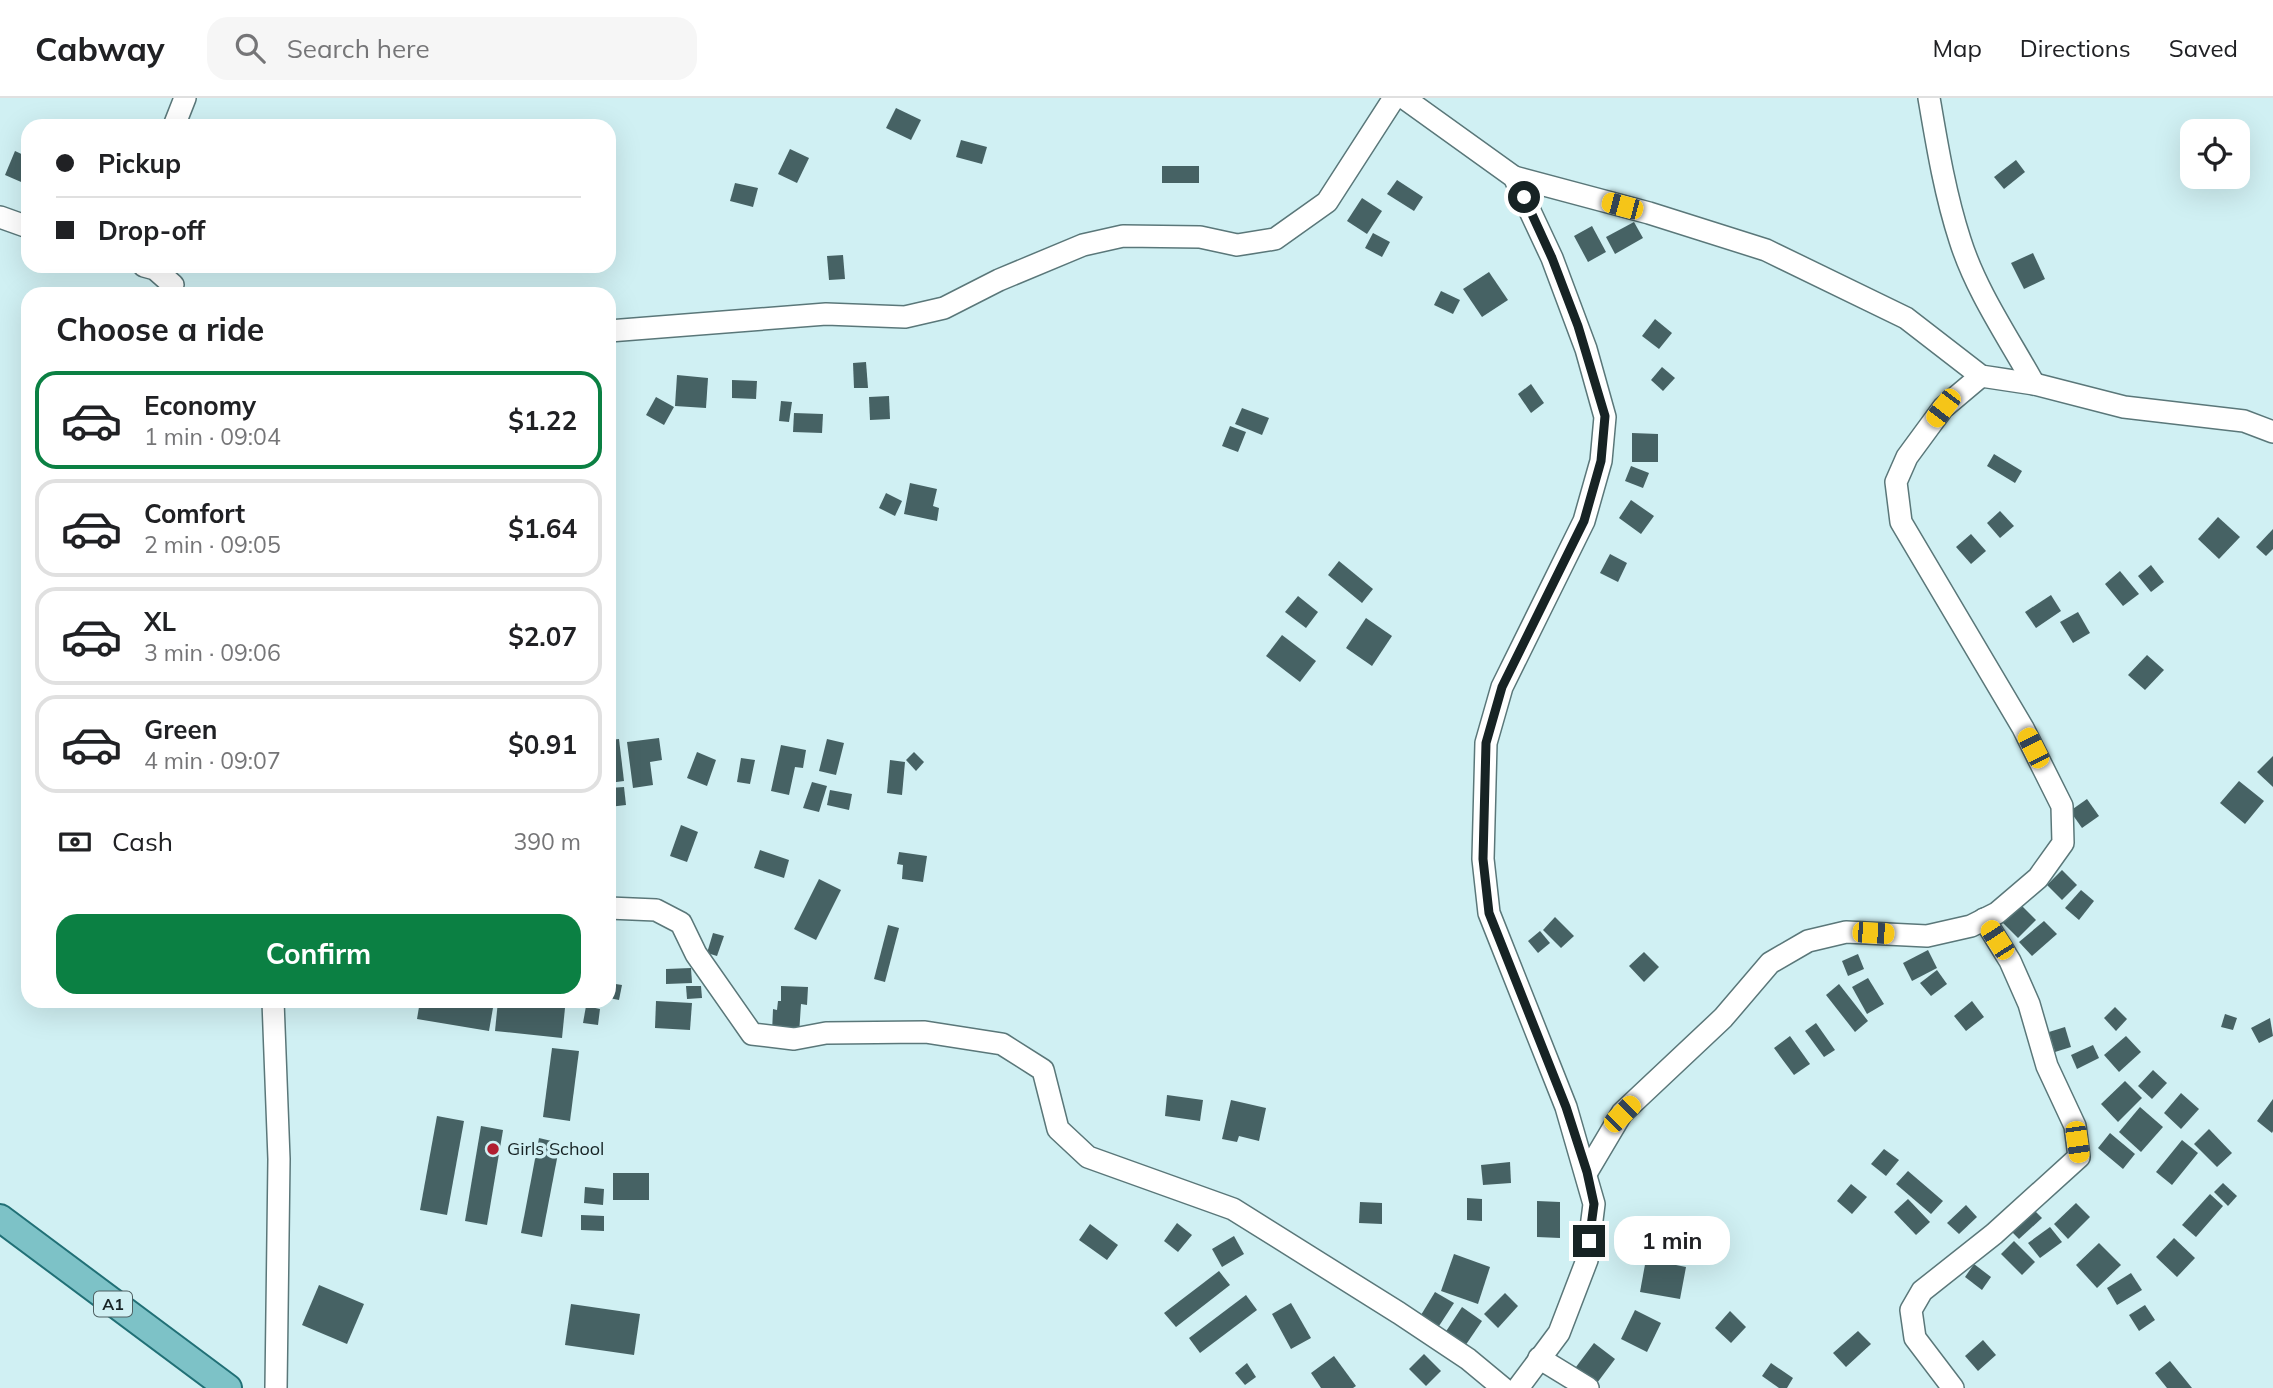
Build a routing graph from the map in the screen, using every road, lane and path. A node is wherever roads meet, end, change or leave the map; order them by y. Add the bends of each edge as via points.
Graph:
1 (184, 98) edge
2 (1394, 98) edge
3 (1405, 98) edge
4 (1928, 98) edge
5 (176, 119) edge
6 (1514, 177) junction
7 (0, 217) edge
8 (21, 224) edge
9 (616, 330) edge
10 (1981, 376) junction
11 (2034, 383) junction
12 (2273, 432) edge
13 (616, 908) edge
14 (1984, 919) junction
15 (273, 1008) edge
16 (1587, 1172) junction
17 (0, 1218) edge
18 (1539, 1359) junction
19 (228, 1388) edge
20 (276, 1388) edge
21 (1503, 1388) edge
22 (1518, 1388) edge
23 (1588, 1388) edge
24 (1953, 1388) edge

1 - 5 street
2 - 9 street via 1327,202 1275,239 1237,245 1199,237 1124,236 1083,245 944,308 905,317 826,314
3 - 6 street
4 - 11 street via 1960,241 1979,288
6 - 10 street via 1766,250 1906,318
6 - 16 street via 1552,258 1605,416 1601,461 1584,521 1502,687 1486,743 1483,859 1489,913
7 - 8 street
10 - 11 street
10 - 14 street via 1943,408 1907,457 1896,482 1901,522 2023,728 2062,806 2063,844 2038,878
11 - 12 street via 2124,407 2244,421
13 - 21 street via 656,910 681,923 702,963 752,1034 794,1038 826,1033 925,1032 1002,1044 1043,1070 1058,1129 1088,1157 1233,1209 1399,1313
14 - 16 street via 1927,936 1846,932 1808,941 1770,963 1723,1018 1622,1114
14 - 24 street via 2011,961 2029,1004 2048,1066 2075,1126 2079,1157 1922,1291 1911,1311 1915,1338
15 - 20 street via 279,1159
16 - 18 street via 1594,1204 1587,1260 1559,1333
17 - 19 main road, A1
18 - 22 street
18 - 23 street

